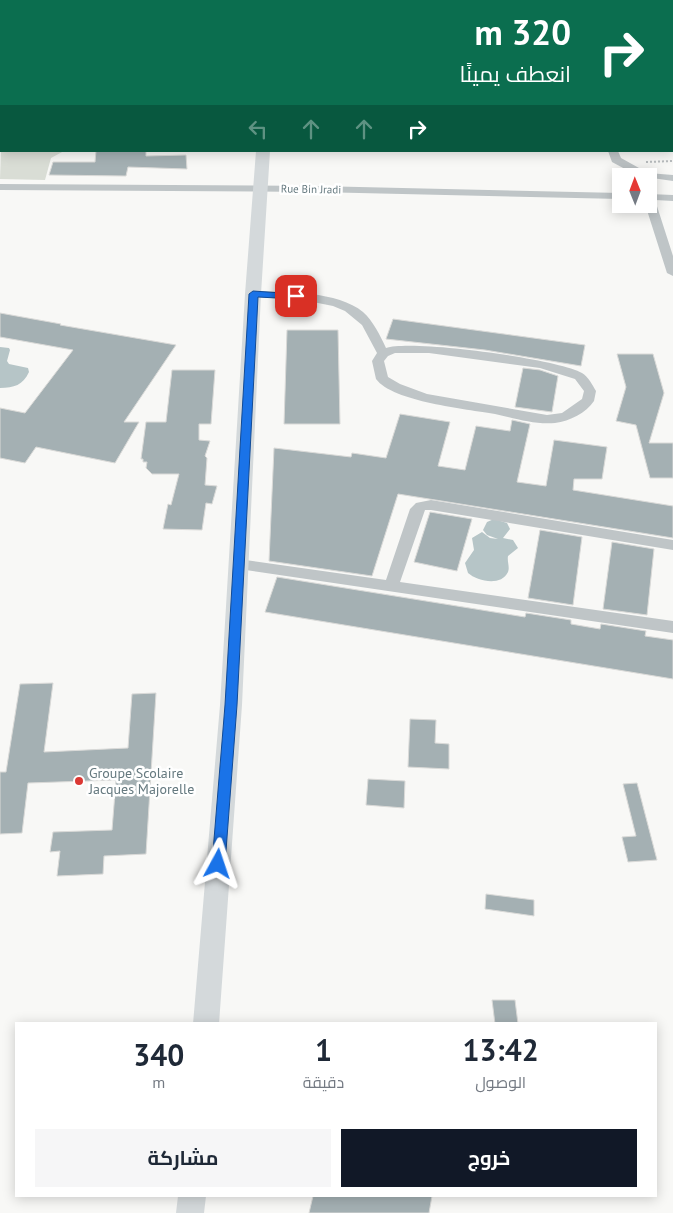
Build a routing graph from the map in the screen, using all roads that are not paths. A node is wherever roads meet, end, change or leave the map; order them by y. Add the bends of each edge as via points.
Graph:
1 (263, 152) edge
2 (613, 152) edge
3 (643, 161) road end
4 (632, 168) edge
5 (645, 168) edge
6 (658, 177) edge
7 (673, 178) edge
8 (0, 187) edge
9 (260, 189) junction
10 (612, 196) edge
11 (658, 198) edge
12 (673, 198) edge
13 (654, 213) edge
14 (672, 267) edge
15 (253, 294) junction
16 (383, 353) junction
17 (673, 545) edge
18 (239, 564) junction
19 (391, 586) junction
20 (673, 627) edge
21 (206, 1022) edge
22 (192, 1197) edge
23 (190, 1213) edge

1 - 9 street
2 - 4 street via 616,160
3 - 5 street
6 - 7 street
8 - 9 street, Rue Bin Jradi
9 - 10 street, Rue Bin Jradi
9 - 15 street
11 - 12 street
13 - 14 street
15 - 16 street via 308,298 350,309 366,323
15 - 18 street
16 - 16 street via 378,360 382,379 394,387 432,400 533,419 564,417 588,401 590,391 579,376 542,364 429,349
17 - 19 street via 422,506 417,509
18 - 19 street
18 - 21 street
19 - 20 street
22 - 23 street

